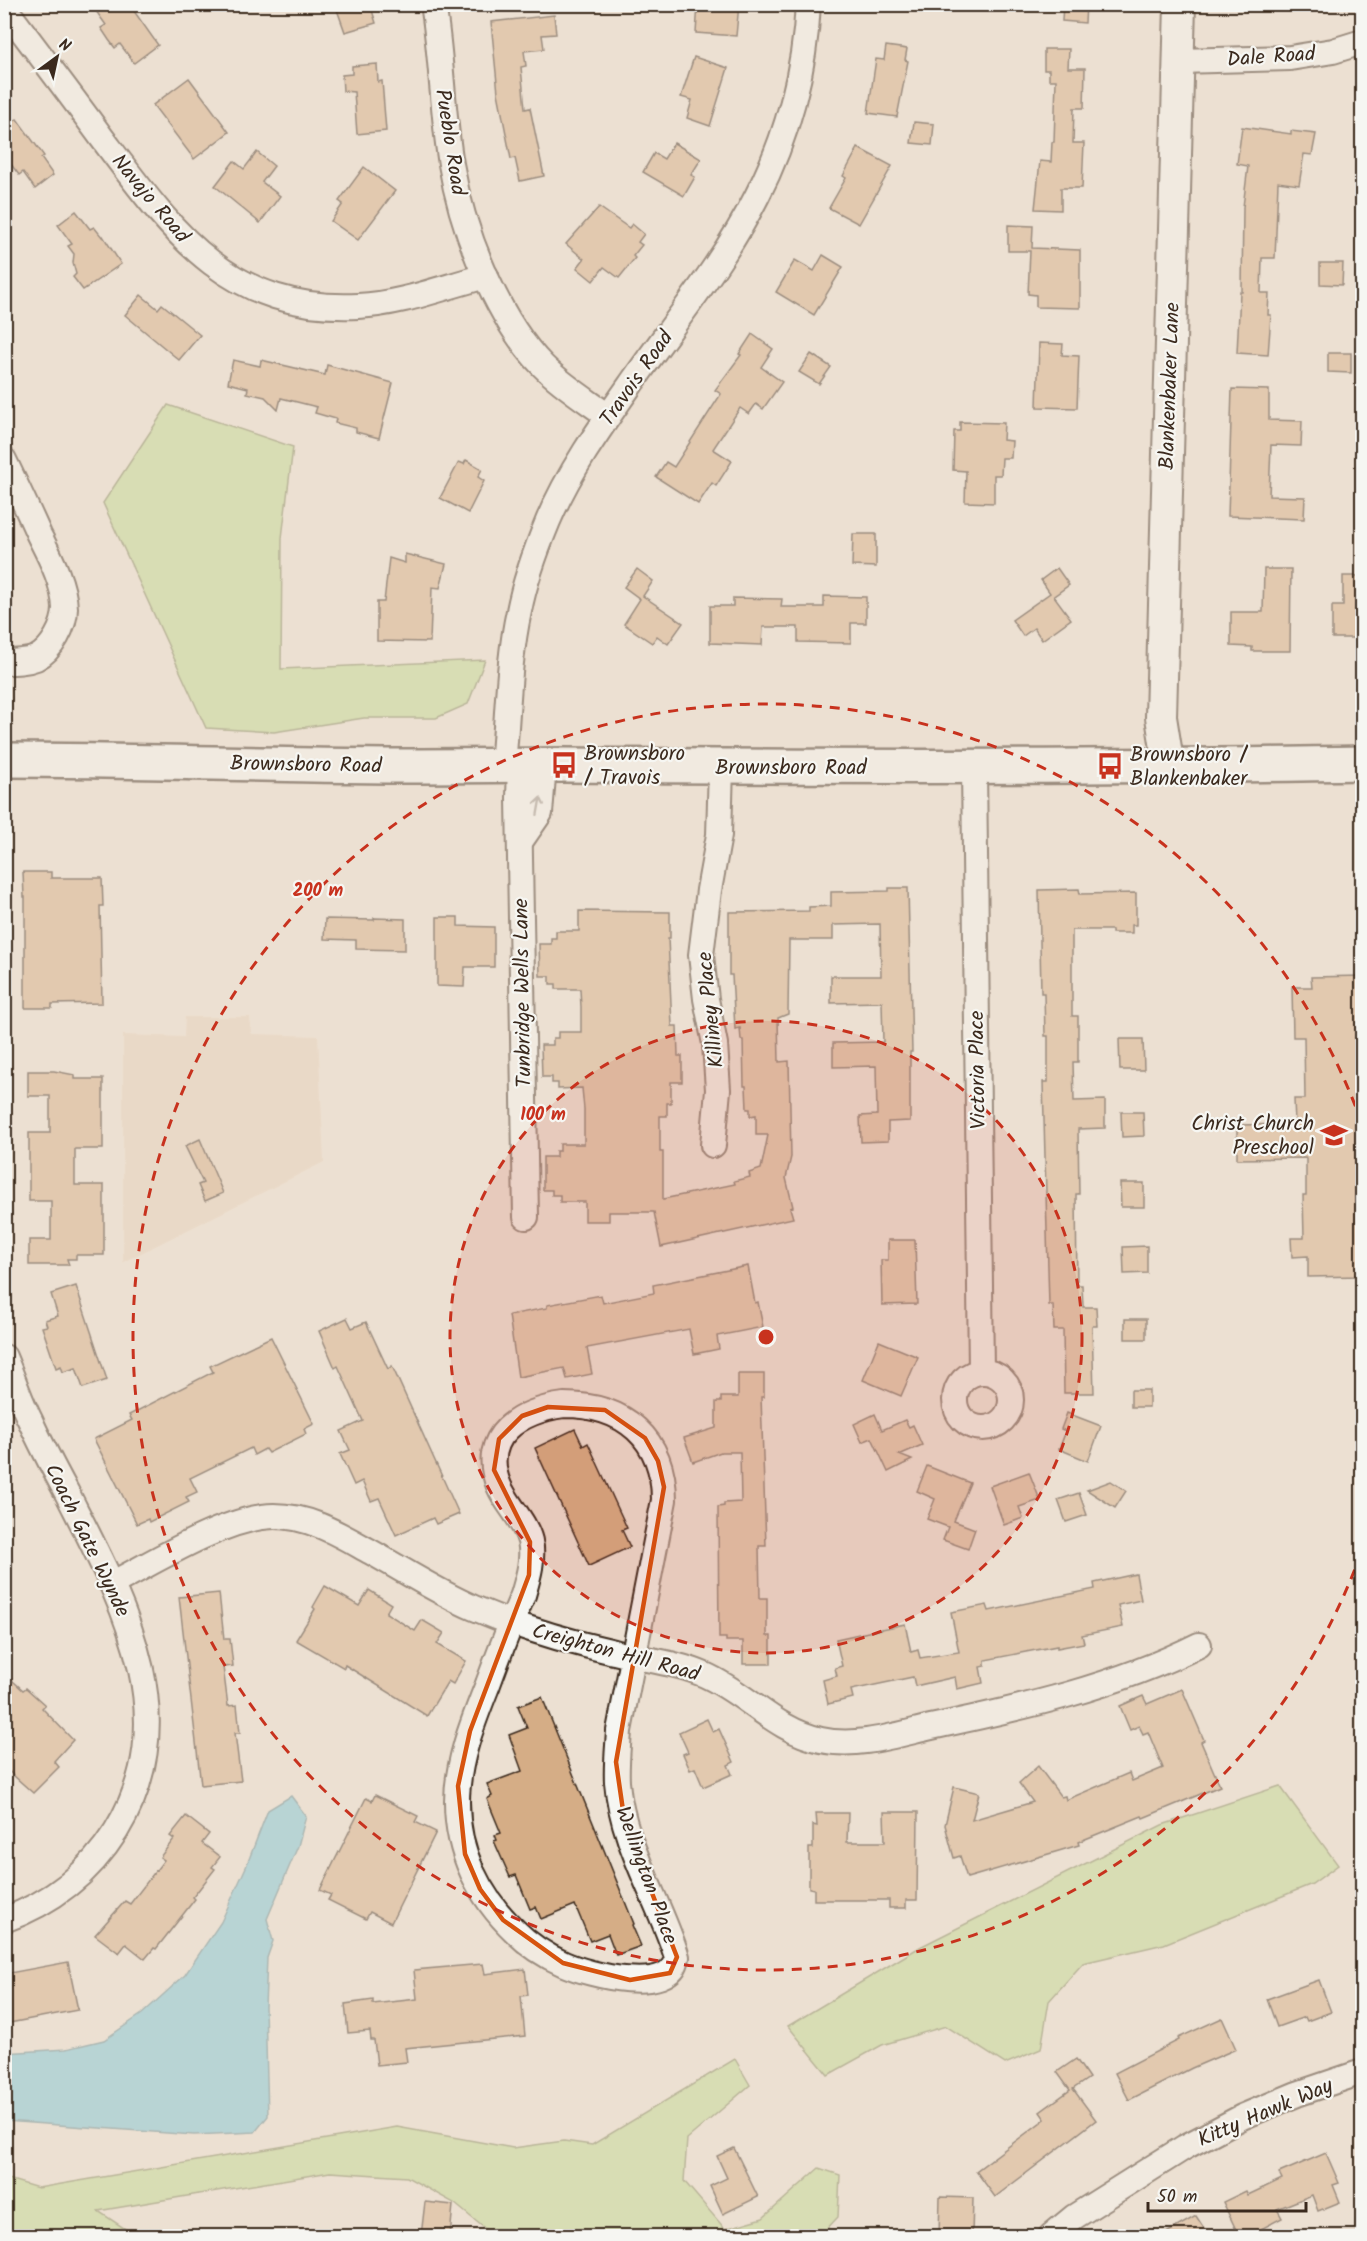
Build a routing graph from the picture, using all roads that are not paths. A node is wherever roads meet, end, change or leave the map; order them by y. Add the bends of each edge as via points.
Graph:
1 (433, 4) edge
2 (808, 4) edge
3 (1180, 4) edge
4 (6, 13) edge
5 (1362, 42) edge
6 (1179, 61) junction
7 (486, 276) junction
8 (608, 416) junction
9 (4, 460) edge
10 (4, 662) edge
11 (4, 760) edge
12 (1362, 763) edge
13 (522, 765) junction
14 (722, 767) junction
15 (1169, 767) junction
16 (974, 768) junction
17 (712, 1145) dead end
18 (526, 1217) dead end
19 (4, 1357) edge
20 (981, 1372) dead end
21 (113, 1583) junction
22 (511, 1623) junction
23 (1199, 1646) dead end
24 (635, 1656) junction
25 (4, 1920) edge
26 (1362, 2072) edge
27 (1051, 2236) edge

1 - 7 street, Pueblo Road via 451,165 465,220
2 - 8 street, Travois Road via 797,82 780,142 757,196 728,247
3 - 6 street, Blankenbaker Lane
4 - 7 street, Navajo Road via 159,213 188,244 221,270 253,287 292,300 358,306 402,301
5 - 6 street, Dale Road via 1290,58
6 - 15 street, Blankenbaker Lane via 1161,717
7 - 8 street via 496,299 544,368
8 - 13 street, Travois Road via 549,520 519,612 513,650
9 - 10 street via 49,555 65,609 60,629 37,657 18,663
11 - 13 main road, Brownsboro Road
12 - 15 main road, Brownsboro Road
13 - 14 main road, Brownsboro Road
13 - 18 street, Tunbridge Wells Lane via 540,813 520,842
14 - 16 main road, Brownsboro Road
14 - 17 street, Killiney Place via 719,835 701,955 718,1090
15 - 16 main road, Brownsboro Road
16 - 20 street, Victoria Place
19 - 21 street, Coach Gate Wynde via 29,1418
21 - 22 street, Creighton Hill Road via 239,1522 286,1517 316,1523 441,1592
21 - 25 street, Coach Gate Wynde via 140,1660 147,1703 145,1744 137,1783 109,1841 77,1878 43,1903
22 - 24 street, Creighton Hill Road
22 - 24 street, Wellington Place via 529,1575 531,1552 527,1533 494,1470 499,1439 522,1416 541,1410 564,1405 605,1410 627,1421 645,1438 658,1461 664,1487
22 - 24 street, Wellington Place via 470,1731 460,1769 460,1836 471,1872 503,1920 535,1948 563,1964 596,1975 630,1980 670,1973 677,1957 625,1824 617,1782 619,1731
23 - 24 street, Creighton Hill Road via 1072,1695 850,1743 822,1741 795,1732 706,1676
26 - 27 street, Kitty Hawk Way via 1242,2117 1185,2147 1074,2217

